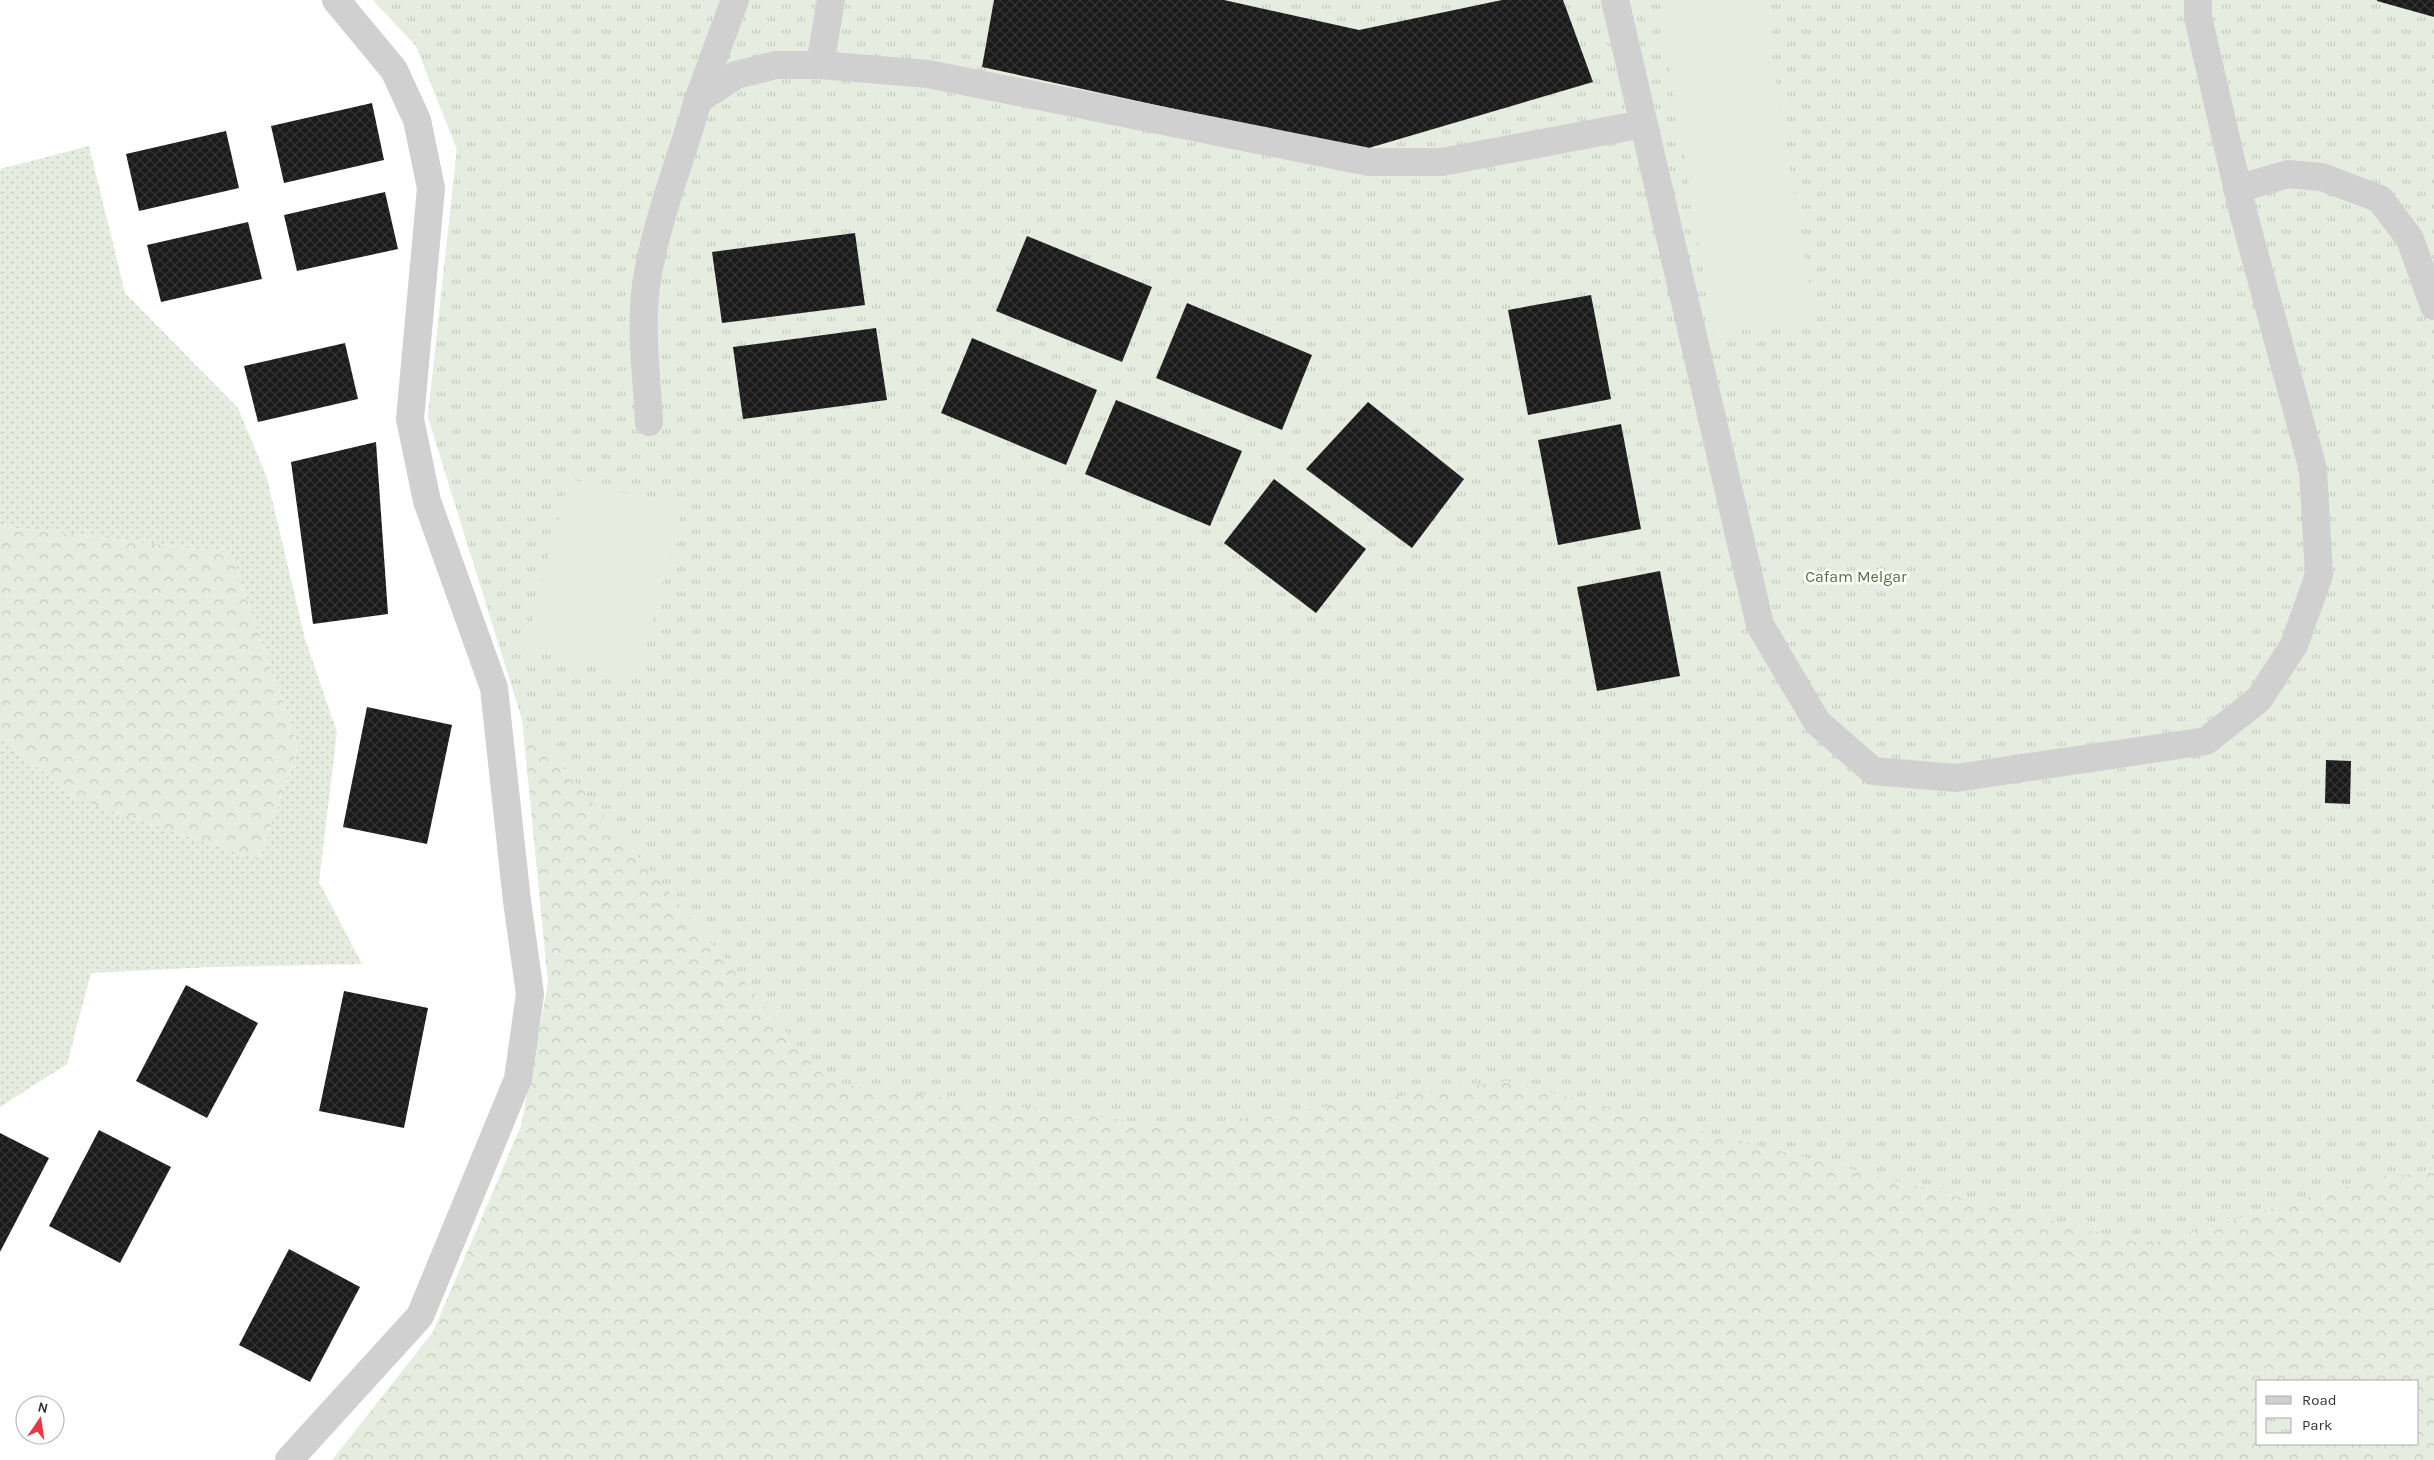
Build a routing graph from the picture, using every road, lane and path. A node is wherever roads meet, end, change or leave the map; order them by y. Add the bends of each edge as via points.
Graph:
1 (336, 0) edge
2 (735, 0) edge
3 (831, 0) edge
4 (1615, 0) edge
5 (2198, 0) edge
6 (820, 65) junction
7 (698, 100) junction
8 (1643, 124) junction
9 (2238, 189) junction
10 (2434, 306) edge
11 (649, 422) dead end
12 (289, 1460) edge

1 - 12 street via 394,70 417,120 431,188 410,419 428,501 494,688 530,994 518,1079 420,1316
2 - 7 street
3 - 6 street
4 - 8 street
5 - 9 street via 2198,17
6 - 7 street via 776,65 736,76
6 - 8 street via 928,74 1368,162 1442,162
7 - 11 street via 661,220 646,287
8 - 9 street via 1760,626 1817,722 1873,771 1956,778 2206,741 2260,700 2294,645 2319,575 2313,468
9 - 10 street via 2288,174 2322,177 2380,199 2410,238

